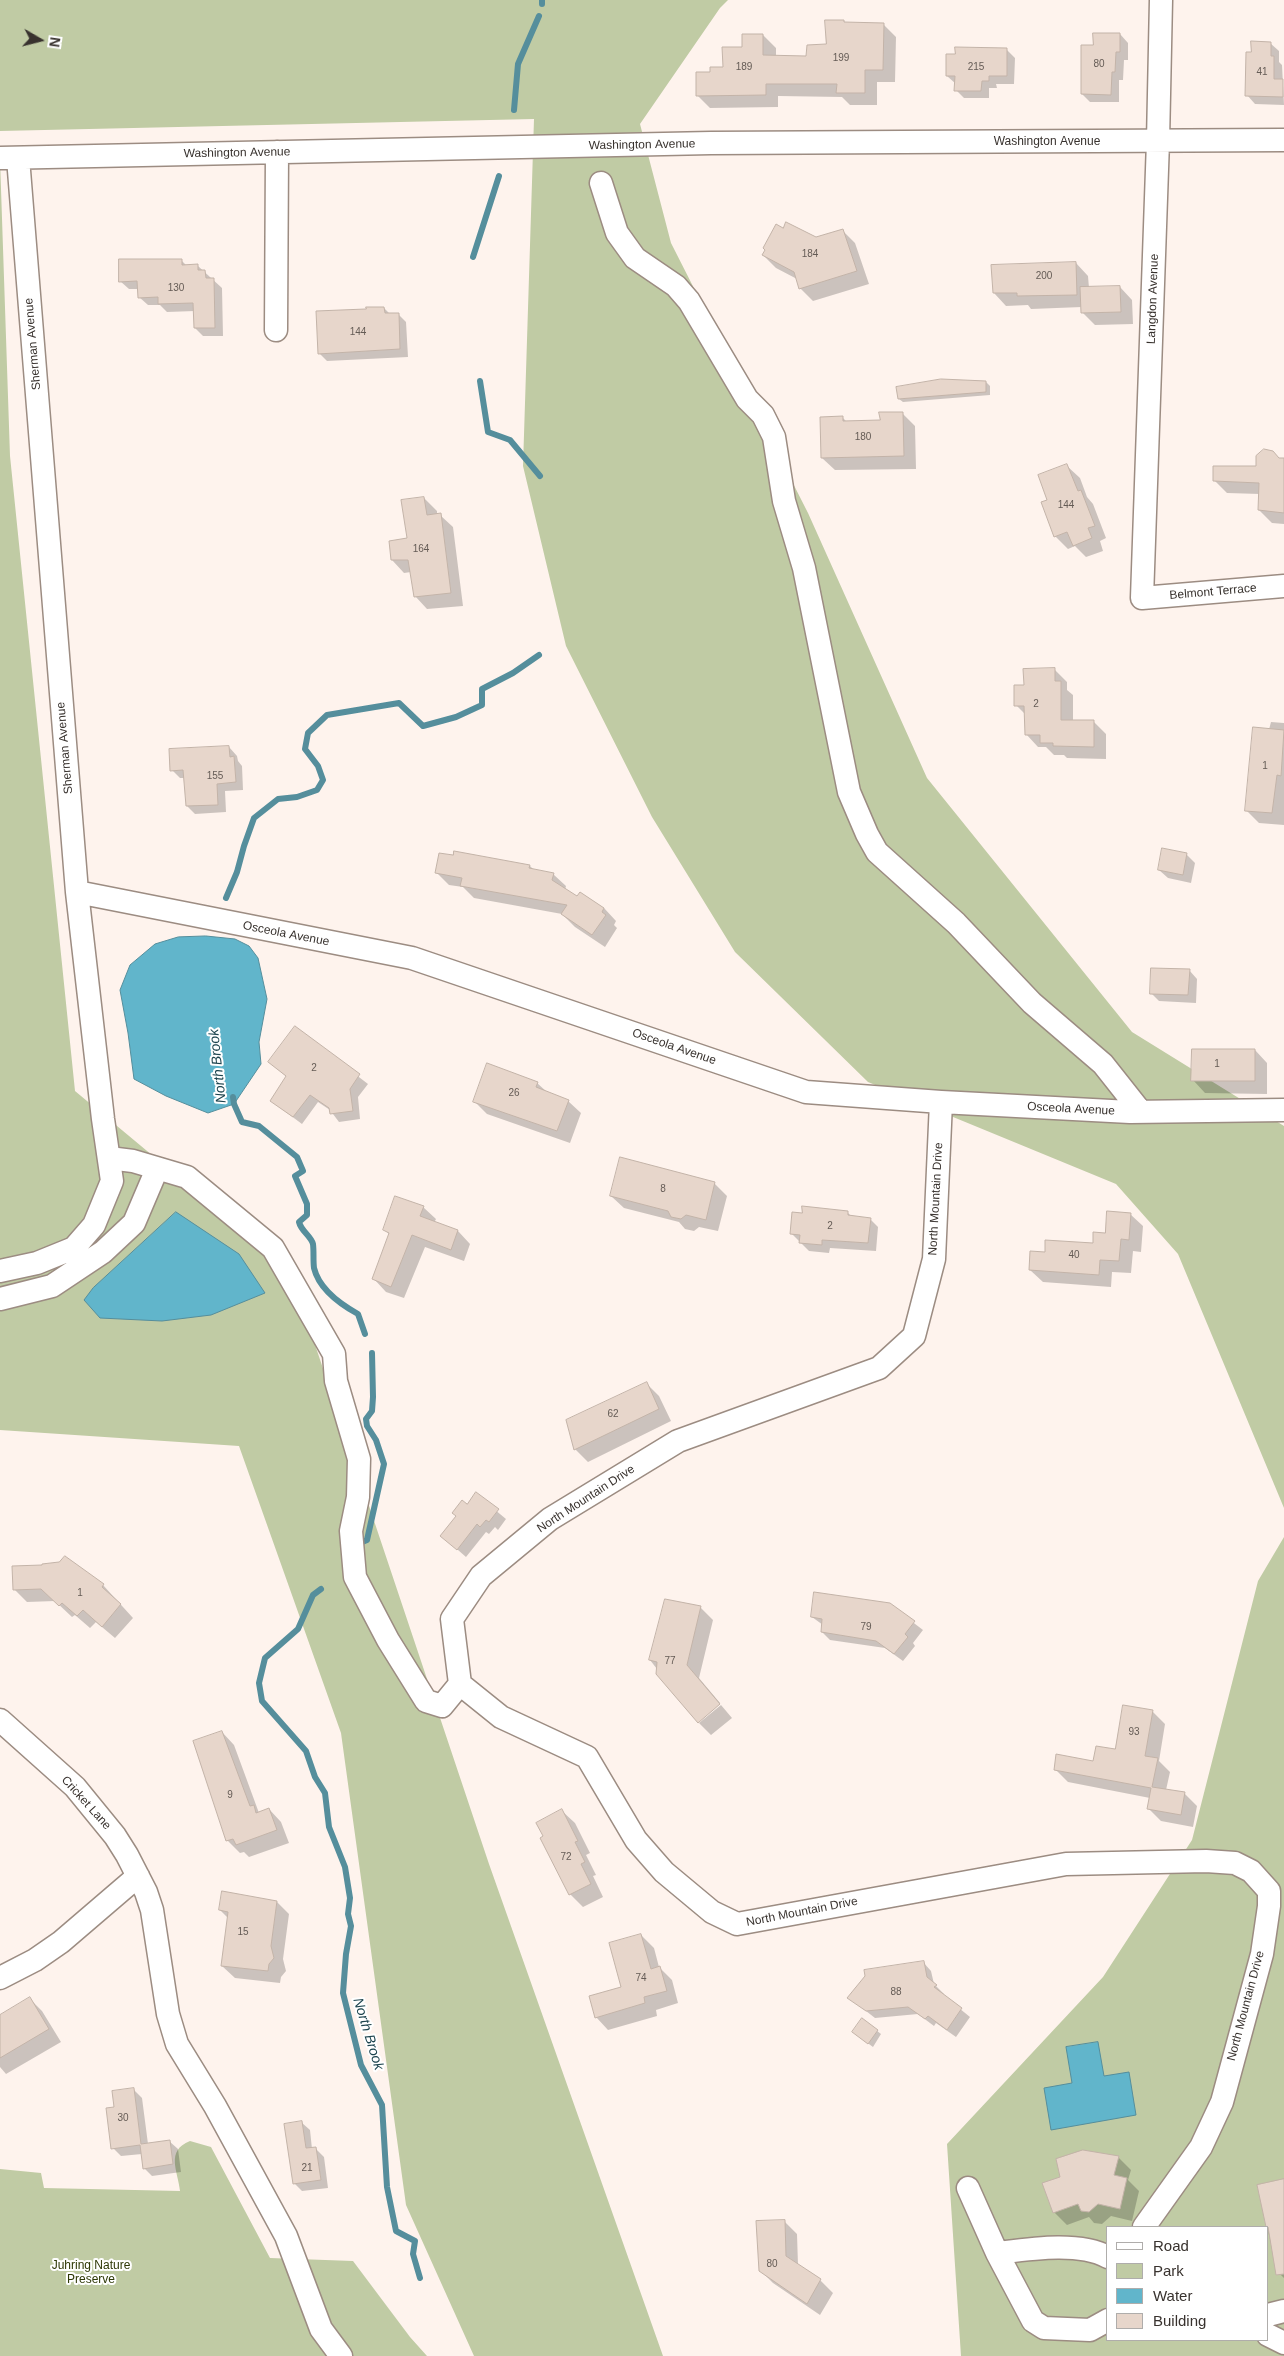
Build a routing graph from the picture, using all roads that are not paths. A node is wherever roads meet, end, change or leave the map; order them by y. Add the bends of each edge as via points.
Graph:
1 (1161, 0) edge
2 (1284, 140) edge
3 (1158, 141) junction
4 (277, 152) junction
5 (9, 158) edge
6 (601, 183) dead end
7 (276, 330) dead end
8 (1284, 586) edge
9 (1142, 598) joint
10 (77, 892) junction
11 (941, 1102) junction
12 (1284, 1110) edge
13 (1141, 1112) junction
14 (109, 1158) junction
15 (157, 1168) junction
16 (0, 1271) edge
17 (0, 1299) edge
18 (460, 1684) junction
19 (0, 1720) edge
20 (138, 1876) junction
21 (1276, 1897) edge
22 (0, 1978) edge
23 (968, 2188) dead end
24 (1145, 2226) edge
25 (997, 2252) junction
26 (1106, 2256) edge
27 (1284, 2311) edge
28 (1269, 2316) edge
29 (1106, 2321) edge
30 (1269, 2336) edge
31 (1284, 2343) edge
32 (341, 2356) edge

1 - 3 street, Langdon Avenue
2 - 3 street, Washington Avenue
3 - 4 street, Washington Avenue via 721,143
3 - 9 street, Langdon Avenue
4 - 5 street, Washington Avenue
4 - 7 street
5 - 10 street, Sherman Avenue
6 - 13 street via 617,233 635,258 676,286 689,301 747,399 763,415 774,437 784,501 804,568 849,792 867,834 878,852 956,924 1032,1003 1104,1064
8 - 9 street, Belmont Terrace
10 - 11 street, Osceola Avenue via 412,958 806,1092
10 - 14 street, Sherman Avenue
11 - 13 street, Osceola Avenue
11 - 18 street, North Mountain Drive via 934,1259 914,1336 879,1368 678,1441 550,1519 481,1576 452,1619
12 - 13 street, Osceola Avenue
14 - 15 street
14 - 16 street, Sherman Avenue via 112,1181 94,1225 74,1248 37,1263
15 - 17 street via 134,1223 103,1252 52,1286
15 - 18 street via 187,1178 273,1248 334,1354 336,1381 359,1459 358,1497 351,1531 354,1577 426,1701 442,1706
18 - 21 street, North Mountain Drive via 501,1716 587,1757 636,1840 664,1872 712,1912 737,1924 1066,1864 1235,1863 1251,1871
19 - 20 street, Cricket Lane via 75,1787 115,1836
20 - 22 street via 61,1942
20 - 32 street, Cricket Lane via 152,1910 168,2014 177,2044 216,2106 286,2236 321,2329
21 - 24 street, North Mountain Drive via 1269,1906 1262,1954 1222,2102 1201,2147
23 - 25 street
25 - 26 street via 1036,2248 1096,2250
25 - 29 street via 1033,2321 1044,2328 1090,2330
27 - 28 street
30 - 31 street

